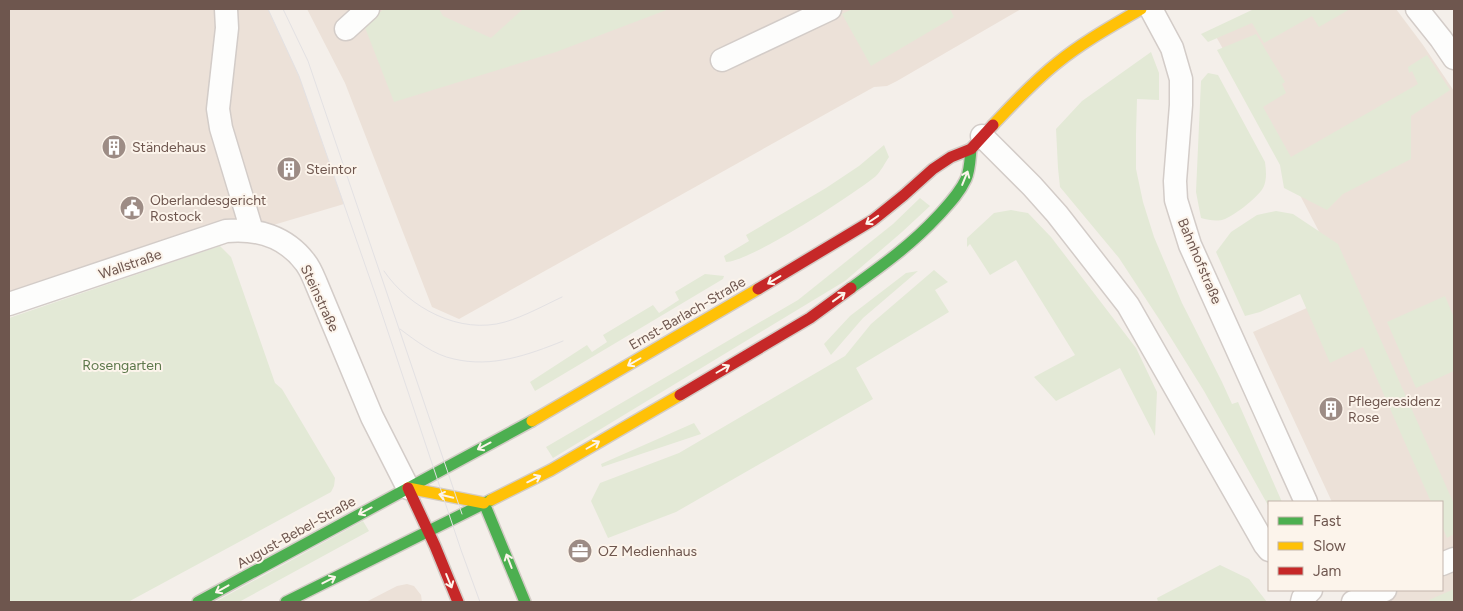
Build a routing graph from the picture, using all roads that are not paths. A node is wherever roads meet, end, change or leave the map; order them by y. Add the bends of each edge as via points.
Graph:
1 (226, 9) edge
2 (368, 9) edge
3 (830, 9) edge
4 (1417, 9) edge
5 (1141, 10) edge
6 (346, 29) dead end
7 (1454, 58) edge
8 (722, 60) dead end
9 (977, 142) junction
10 (252, 231) junction
11 (9, 304) edge
12 (408, 488) junction
13 (1306, 501) edge
14 (484, 503) junction
15 (407, 513) dead end
16 (403, 529) dead end
17 (428, 531) junction
18 (1268, 549) edge
19 (386, 551) junction
20 (1345, 591) edge
21 (1382, 591) edge
22 (198, 602) edge
23 (286, 602) edge
24 (458, 602) edge
25 (525, 602) edge
26 (1353, 602) edge

1 - 10 street via 227,28 218,109
2 - 6 street
3 - 8 street
4 - 7 street
5 - 9 main road, Ernst-Barlach-Straße via 1057,63 1029,87
5 - 13 street, Bahnhofstraße via 1172,48 1181,79 1176,200 1190,245
9 -> 12 main road, Ernst-Barlach-Straße via 933,169 873,220 552,410
14 -> 9 main road via 551,470 792,329 896,256 954,199 966,179
9 - 18 street via 1032,186 1128,306
10 - 11 street, Wallstraße via 226,232
10 - 12 street, Steinstraße via 280,241 294,250 306,264 372,418
14 -> 12 main road
12 - 15 main road
12 - 17 main road
12 -> 22 main road, August-Bebel-Straße
14 - 17 main road
25 -> 14 main road
16 - 19 main road
17 - 19 main road
17 -> 24 main road
23 -> 19 main road
20 - 26 street
21 - 26 street

